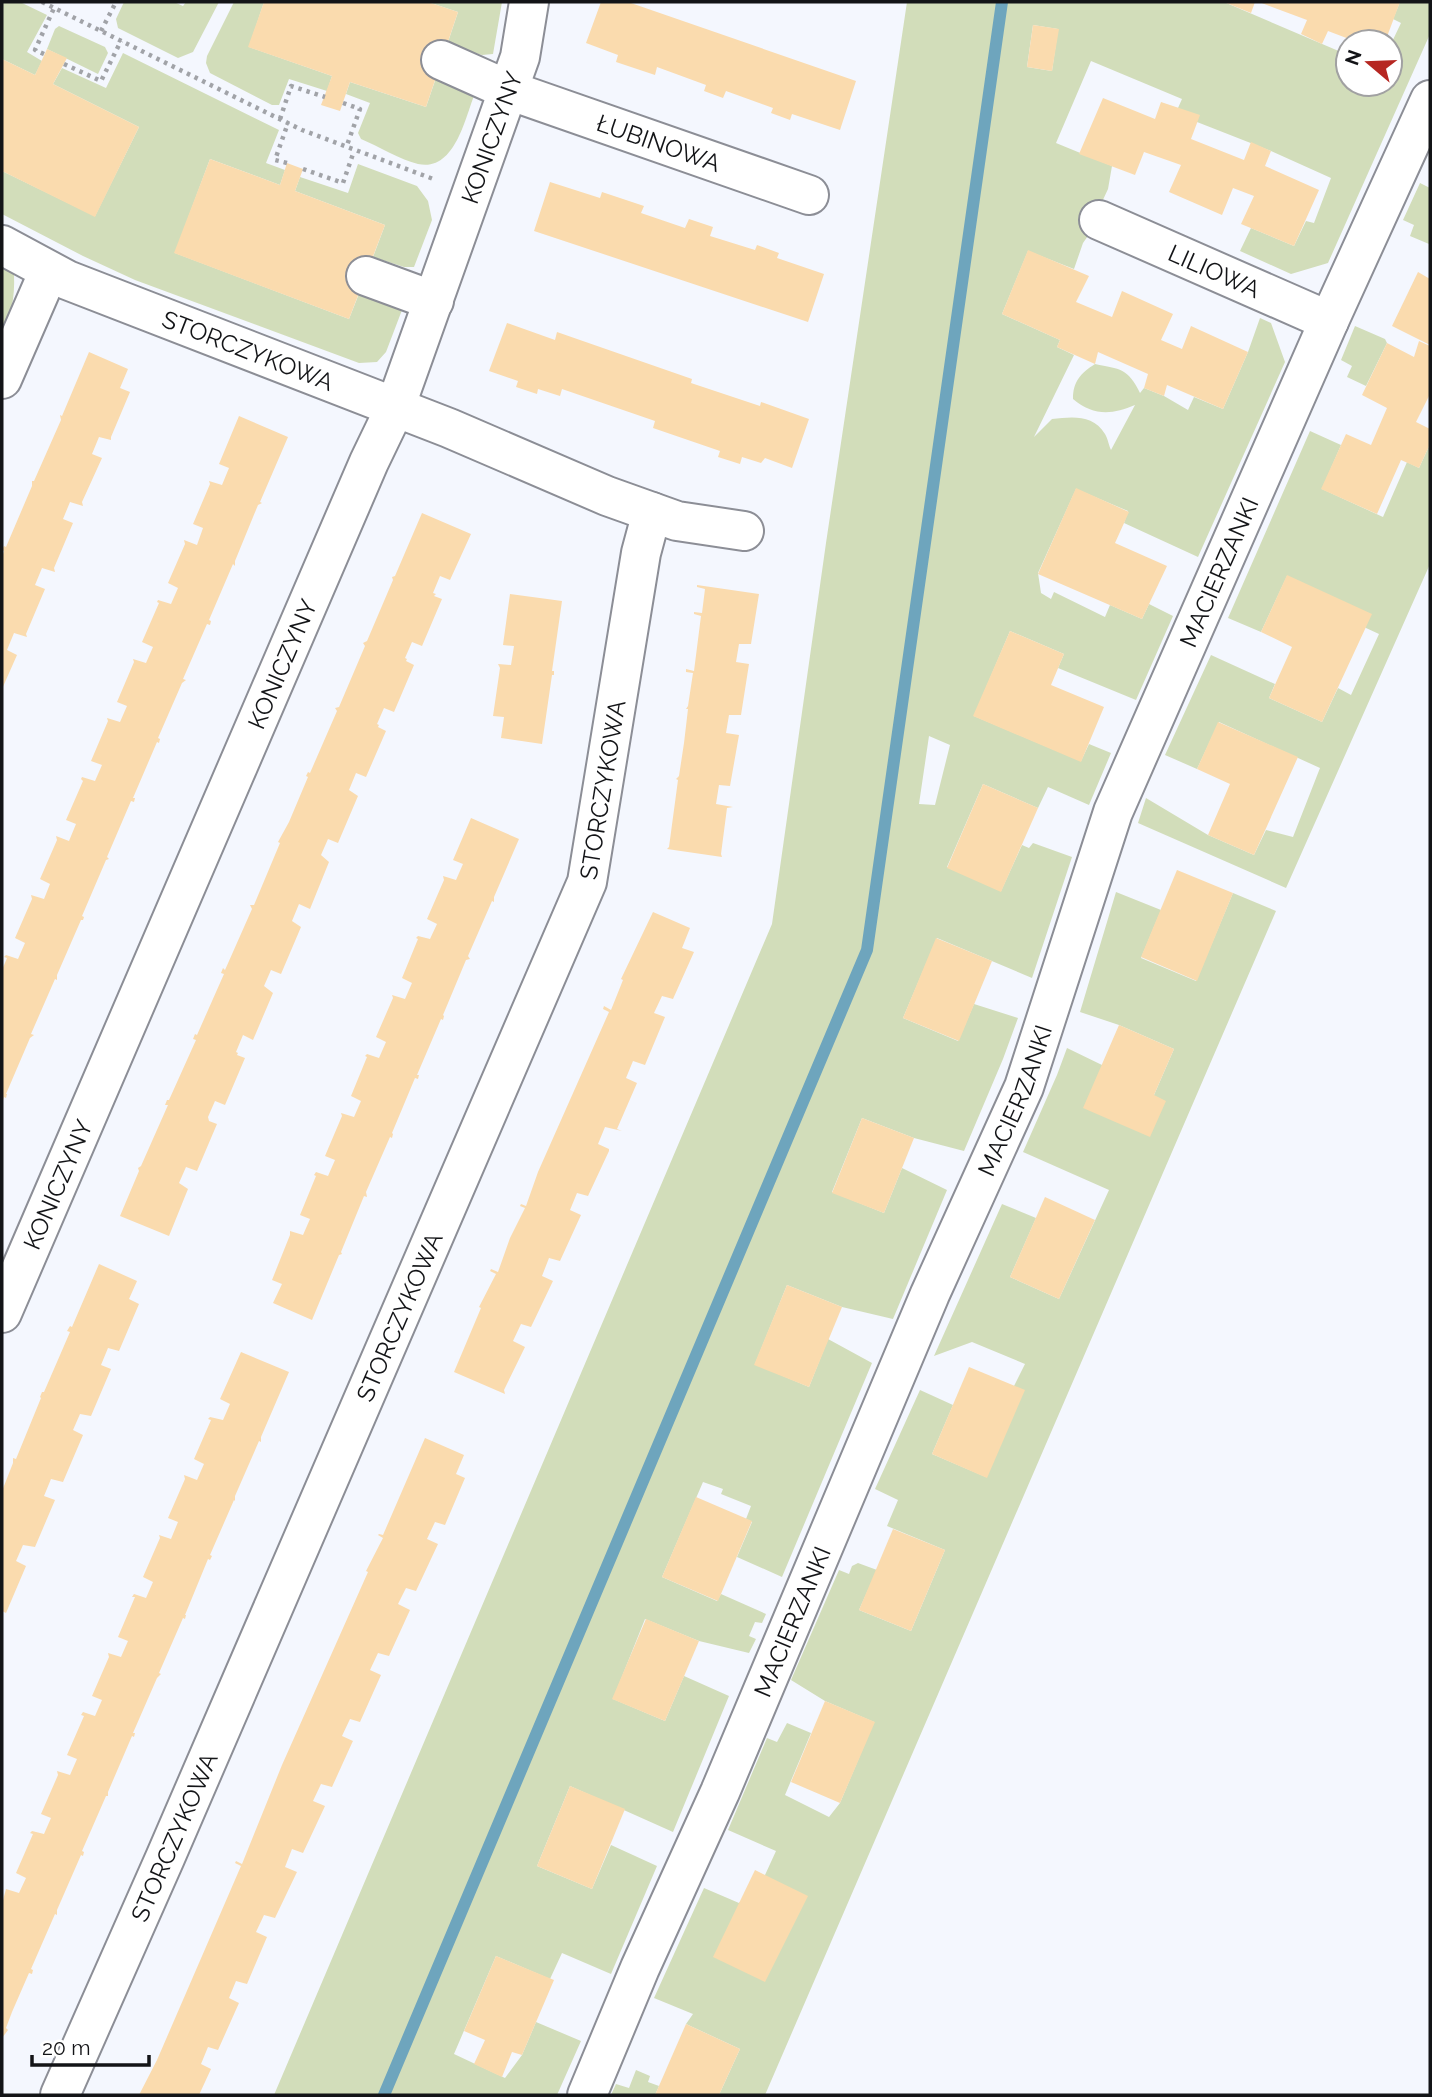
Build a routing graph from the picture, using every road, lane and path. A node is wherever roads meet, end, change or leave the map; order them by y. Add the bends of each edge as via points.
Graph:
1 (42, 2) edge
2 (116, 2) edge
3 (529, 2) edge
4 (54, 8) junction
5 (101, 31) junction
6 (121, 41) junction
7 (44, 54) dead end
8 (442, 60) dead end
9 (64, 64) dead end
10 (508, 90) junction
11 (325, 97) dead end
12 (1430, 100) edge
13 (343, 103) dead end
14 (280, 119) junction
15 (288, 123) junction
16 (346, 148) junction
17 (354, 151) junction
18 (287, 163) dead end
19 (303, 169) dead end
20 (439, 181) dead end
21 (809, 195) dead end
22 (1099, 219) dead end
23 (2, 245) edge
24 (48, 271) junction
25 (366, 276) dead end
26 (434, 301) junction
27 (1329, 321) junction
28 (2, 379) edge
29 (395, 408) junction
30 (652, 512) junction
31 (744, 531) dead end
32 (2, 1313) edge
33 (60, 2095) edge
34 (587, 2095) edge

1 - 4 path
2 - 5 path
3 - 10 street, KONICZYNY via 520,57
4 - 5 path
4 - 7 path via 35,50
5 - 6 path
6 - 9 path via 102,81
6 - 14 path
8 - 10 street, ŁUBINOWA
10 - 21 street, ŁUBINOWA
10 - 26 street, KONICZYNY
11 - 14 path via 291,86
12 - 27 street, MACIERZANKI
13 - 16 path via 360,109
14 - 15 path
15 - 16 path
15 - 18 path via 275,160
16 - 17 path
17 - 19 path via 343,183
17 - 20 path
22 - 27 street, LILIOWA
23 - 24 street, STORCZYKOWA
24 - 28 street
24 - 29 street, STORCZYKOWA
25 - 26 street
26 - 29 street, KONICZYNY
27 - 34 street, MACIERZANKI via 1113,813 1024,1087 930,1294
29 - 30 street, STORCZYKOWA
29 - 32 street, KONICZYNY
30 - 31 street, STORCZYKOWA via 677,521
30 - 33 street, STORCZYKOWA via 641,553 587,882

